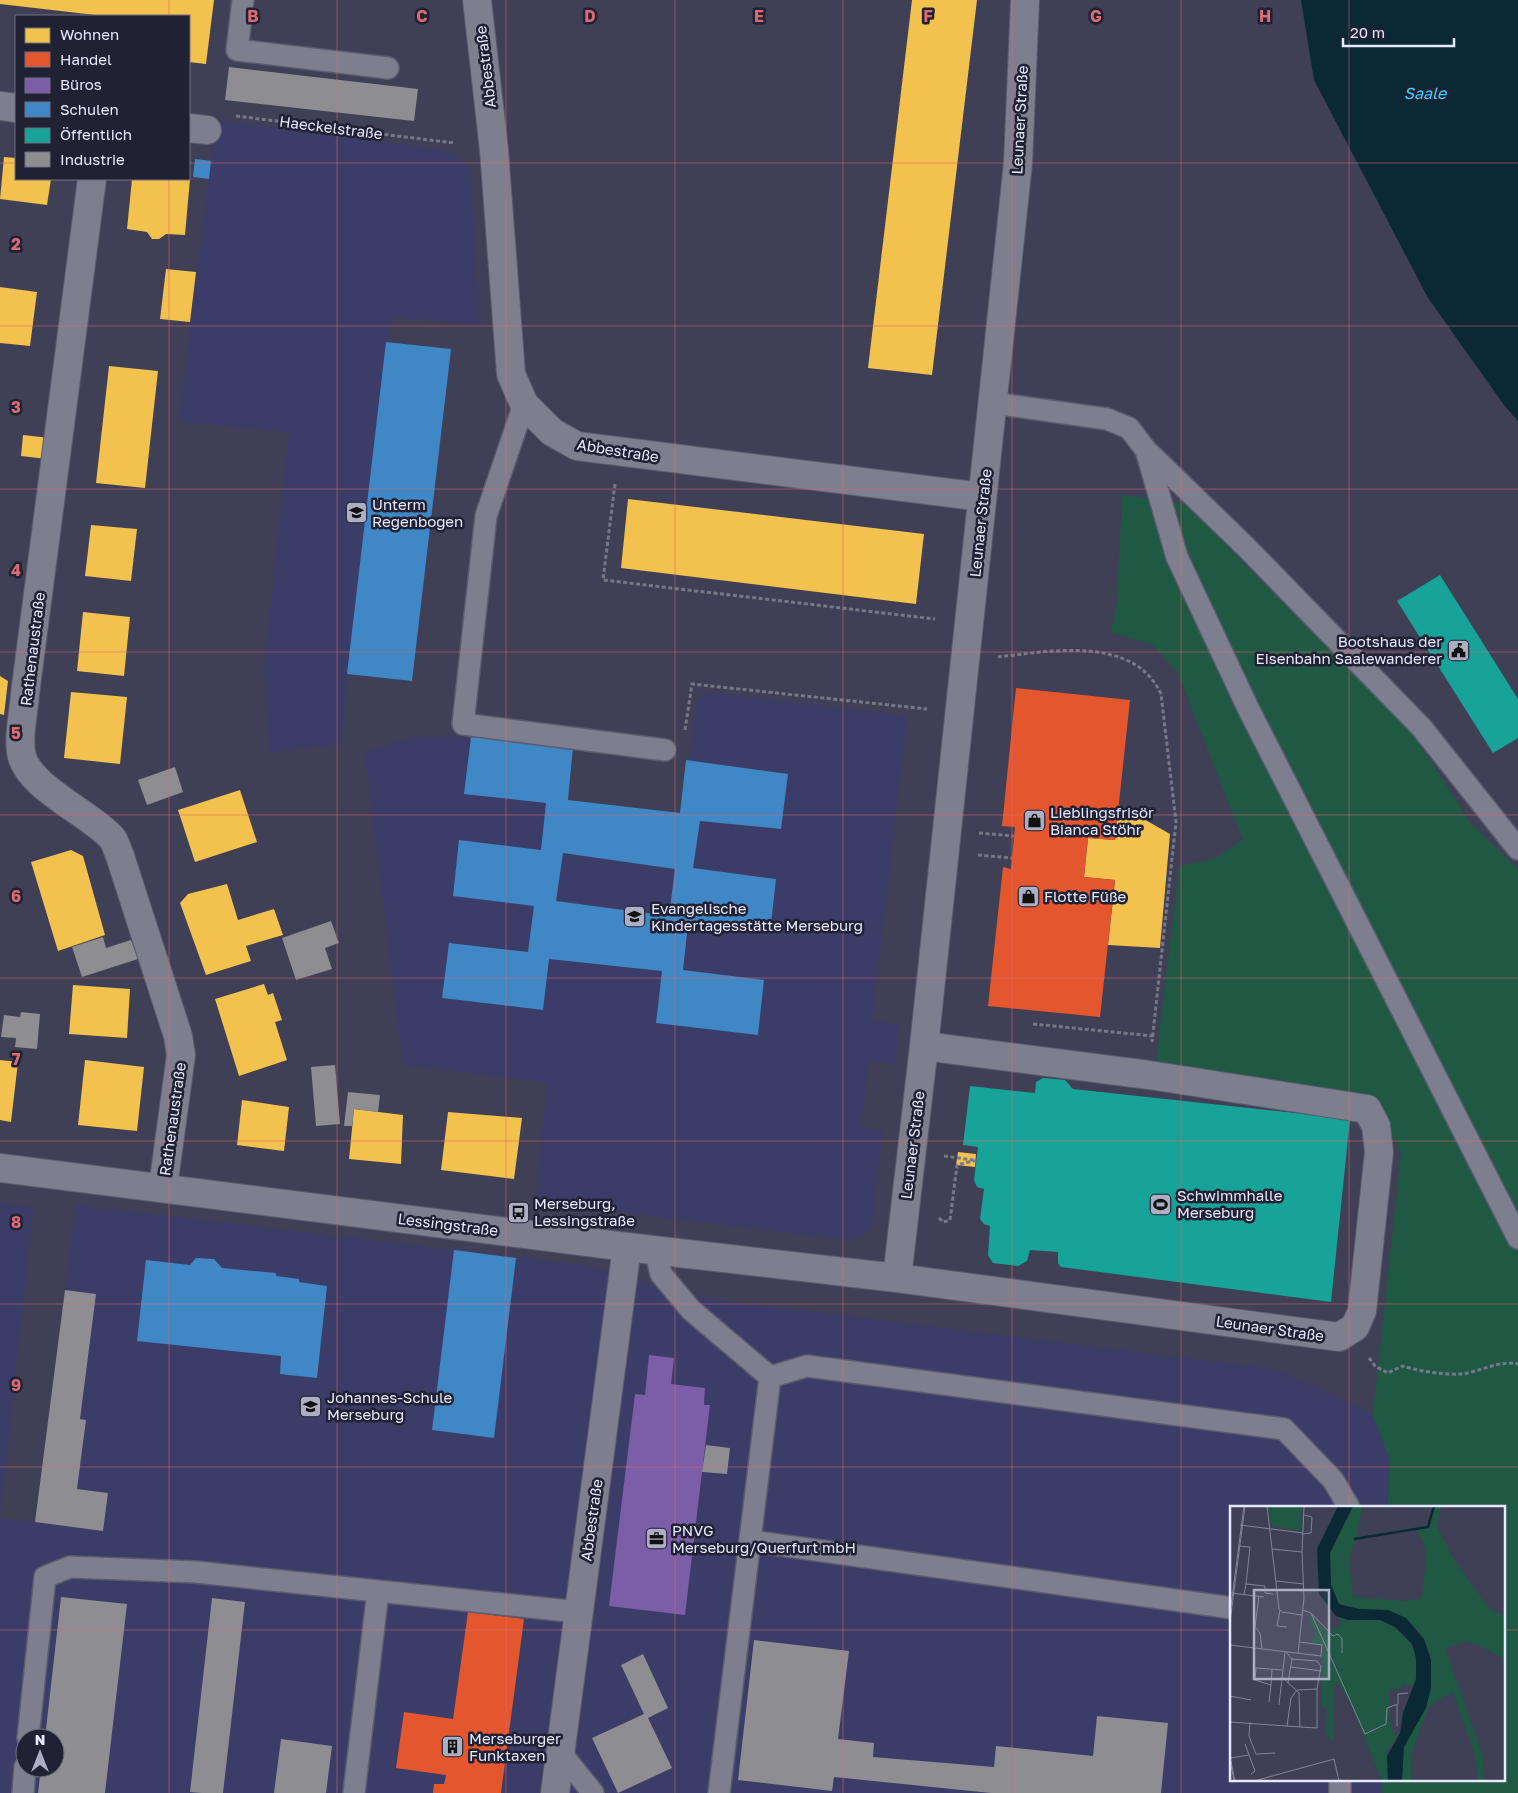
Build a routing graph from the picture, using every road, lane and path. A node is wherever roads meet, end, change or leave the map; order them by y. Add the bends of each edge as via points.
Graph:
1 (243, 0) edge
2 (477, 0) edge
3 (1024, 0) edge
4 (388, 68) dead end
5 (0, 106) edge
6 (15, 108) edge
7 (208, 125) edge
8 (454, 143) dead end
9 (92, 180) edge
10 (993, 403) junction
11 (524, 404) junction
12 (1146, 450) junction
13 (615, 481) dead end
14 (982, 497) junction
15 (937, 620) dead end
16 (966, 655) junction
17 (928, 709) dead end
18 (665, 750) joint
19 (978, 833) dead end
20 (1014, 836) dead end
21 (1518, 849) edge
22 (976, 855) dead end
23 (1012, 858) dead end
24 (1026, 1023) dead end
25 (1153, 1036) junction
26 (924, 1046) junction
27 (1149, 1075) junction
28 (950, 1157) dead end
29 (0, 1168) edge
30 (163, 1188) junction
31 (940, 1210) dead end
32 (1518, 1238) edge
33 (627, 1247) junction
34 (655, 1250) junction
35 (897, 1278) junction
36 (1348, 1332) junction
37 (1518, 1364) edge
38 (770, 1377) junction
39 (1348, 1506) edge
40 (751, 1541) junction
41 (378, 1591) junction
42 (1230, 1608) edge
43 (578, 1612) junction
44 (29, 1728) edge
45 (560, 1752) junction
46 (24, 1778) edge
47 (1340, 1780) edge
48 (23, 1793) edge
49 (354, 1793) edge
50 (554, 1793) edge
51 (593, 1793) edge
52 (719, 1793) edge
53 (1340, 1793) edge

1 - 4 lane via 237,50
2 - 11 street, Abbestraße via 494,150 511,374
3 - 10 street, Leunaer Straße via 1018,163
5 - 6 street
7 - 8 path, Haeckelstraße
9 - 30 street, Rathenaustraße via 21,751 25,766 39,780 114,840 123,865 178,1036 181,1055
10 - 12 lane via 1107,419 1130,428
10 - 14 street, Leunaer Straße
11 - 14 street, Abbestraße via 552,432 577,446
11 - 18 lane via 486,516 463,724
12 - 21 lane via 1246,547 1422,728
12 - 32 lane via 1174,548 1248,708
13 - 15 path via 603,580
14 - 16 street, Leunaer Straße
16 - 25 path via 989,658 1062,650 1116,655 1140,666 1155,680 1161,694 1176,822
16 - 26 street, Leunaer Straße
17 - 18 path via 692,684 685,730
19 - 20 path
22 - 23 path
24 - 25 path
25 - 27 path
26 - 27 street
26 - 35 street, Leunaer Straße
27 - 36 street via 1367,1109 1376,1126 1379,1152 1362,1311 1355,1328
28 - 31 path via 977,1160 957,1165 950,1220 942,1221
29 - 30 street, Lessingstraße
30 - 33 street, Lessingstraße
33 - 34 street, Lessingstraße
33 - 43 street, Abbestraße
34 - 35 street, Lessingstraße
34 - 38 lane via 661,1274 691,1310
35 - 36 street, Leunaer Straße via 1339,1337
36 - 37 path via 1376,1366 1388,1373 1402,1366 1418,1371 1460,1374 1508,1362
38 - 39 lane via 807,1366 1284,1429 1333,1480
38 - 40 lane
40 - 42 lane
40 - 52 lane
41 - 43 lane
41 - 44 lane via 196,1572 70,1567 46,1577
41 - 49 lane
43 - 45 street, Abbestraße
45 - 50 street, Abbestraße
45 - 51 lane
46 - 48 lane
47 - 53 lane

